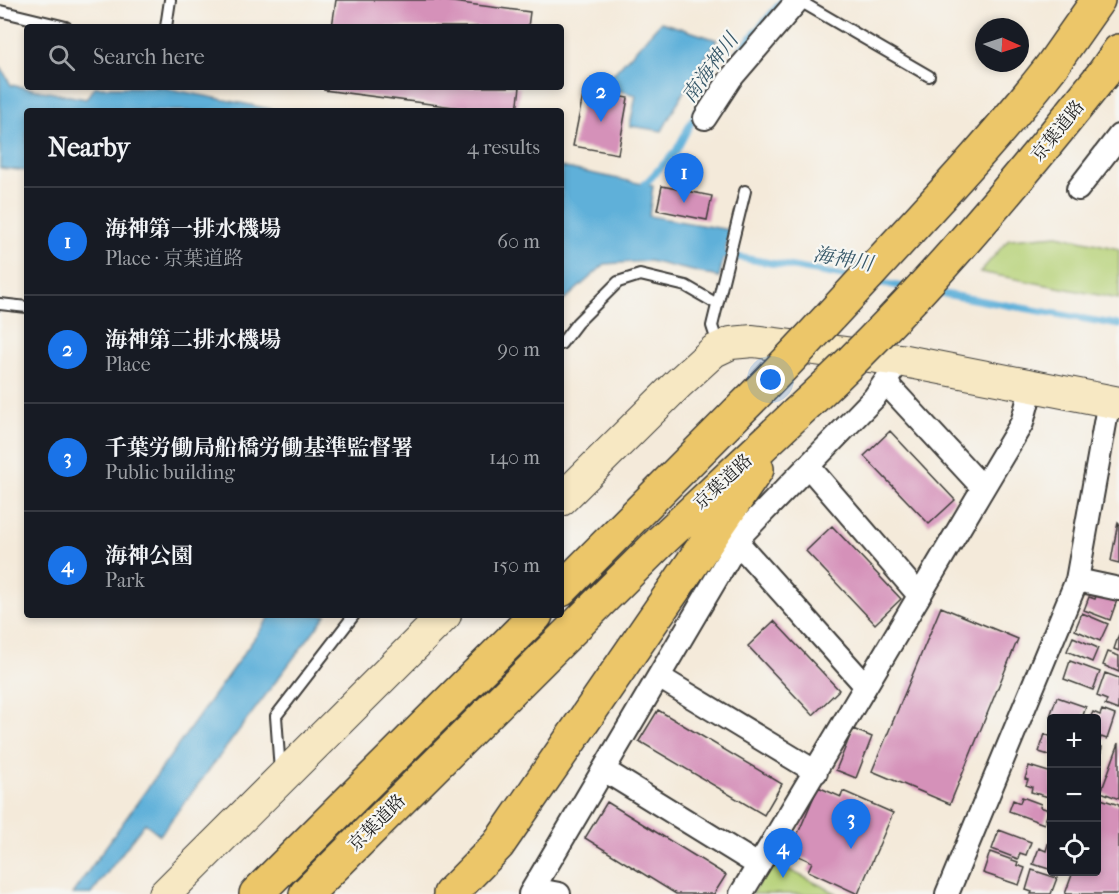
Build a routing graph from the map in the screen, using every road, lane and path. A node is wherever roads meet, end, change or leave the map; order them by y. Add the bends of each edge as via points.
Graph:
1 (170, 0) edge
2 (798, 0) edge
3 (1098, 0) edge
4 (0, 11) edge
5 (54, 24) edge
6 (166, 24) edge
7 (1114, 62) edge
8 (929, 76) dead end
9 (705, 118) dead end
10 (1119, 136) edge
11 (1078, 189) dead end
12 (745, 190) dead end
13 (0, 304) edge
14 (717, 304) junction
15 (24, 307) edge
16 (564, 340) edge
17 (719, 348) junction
18 (892, 371) junction
19 (1032, 386) junction
20 (1114, 402) edge
21 (796, 414) junction
22 (808, 466) junction
23 (983, 488) junction
24 (564, 497) edge
25 (738, 543) junction
26 (1077, 580) junction
27 (564, 587) edge
28 (1119, 589) edge
29 (919, 595) junction
30 (352, 618) edge
31 (442, 618) edge
32 (533, 618) edge
33 (659, 677) junction
34 (865, 685) junction
35 (604, 770) junction
36 (816, 772) junction
37 (281, 779) junction
38 (758, 865) junction
39 (309, 891) edge
40 (532, 892) edge
41 (165, 894) edge
42 (256, 894) edge
43 (450, 894) edge
44 (559, 894) edge
45 (741, 894) edge
46 (947, 894) edge

1 - 6 lane
2 - 8 lane
2 - 9 street via 731,78
3 - 27 highway, 京葉道路, bridge via 1051,67 964,172 775,376
4 - 5 lane
7 - 21 highway, 京葉道路, bridge via 963,244 834,380
10 - 11 street
12 - 14 lane
13 - 15 lane
14 - 16 lane via 686,286 640,275 618,282
14 - 17 lane via 712,326
17 - 18 street via 753,341
17 - 24 street
18 - 19 street
18 - 22 street via 874,398
18 - 23 street
19 - 20 street
19 - 23 street via 1022,423
20 - 26 street
21 - 39 highway, 京葉道路 via 658,544
21 - 43 highway via 498,845
22 - 25 street
22 - 29 street
23 - 29 street
25 - 33 street
25 - 34 street
26 - 28 street
26 - 46 street
29 - 34 street
30 - 37 lane via 276,716
31 - 37 street
32 - 42 highway, 京葉道路
33 - 35 street
33 - 36 street
34 - 36 street
35 - 38 street
35 - 40 street
36 - 38 street
37 - 41 street
38 - 45 street
40 - 44 street

